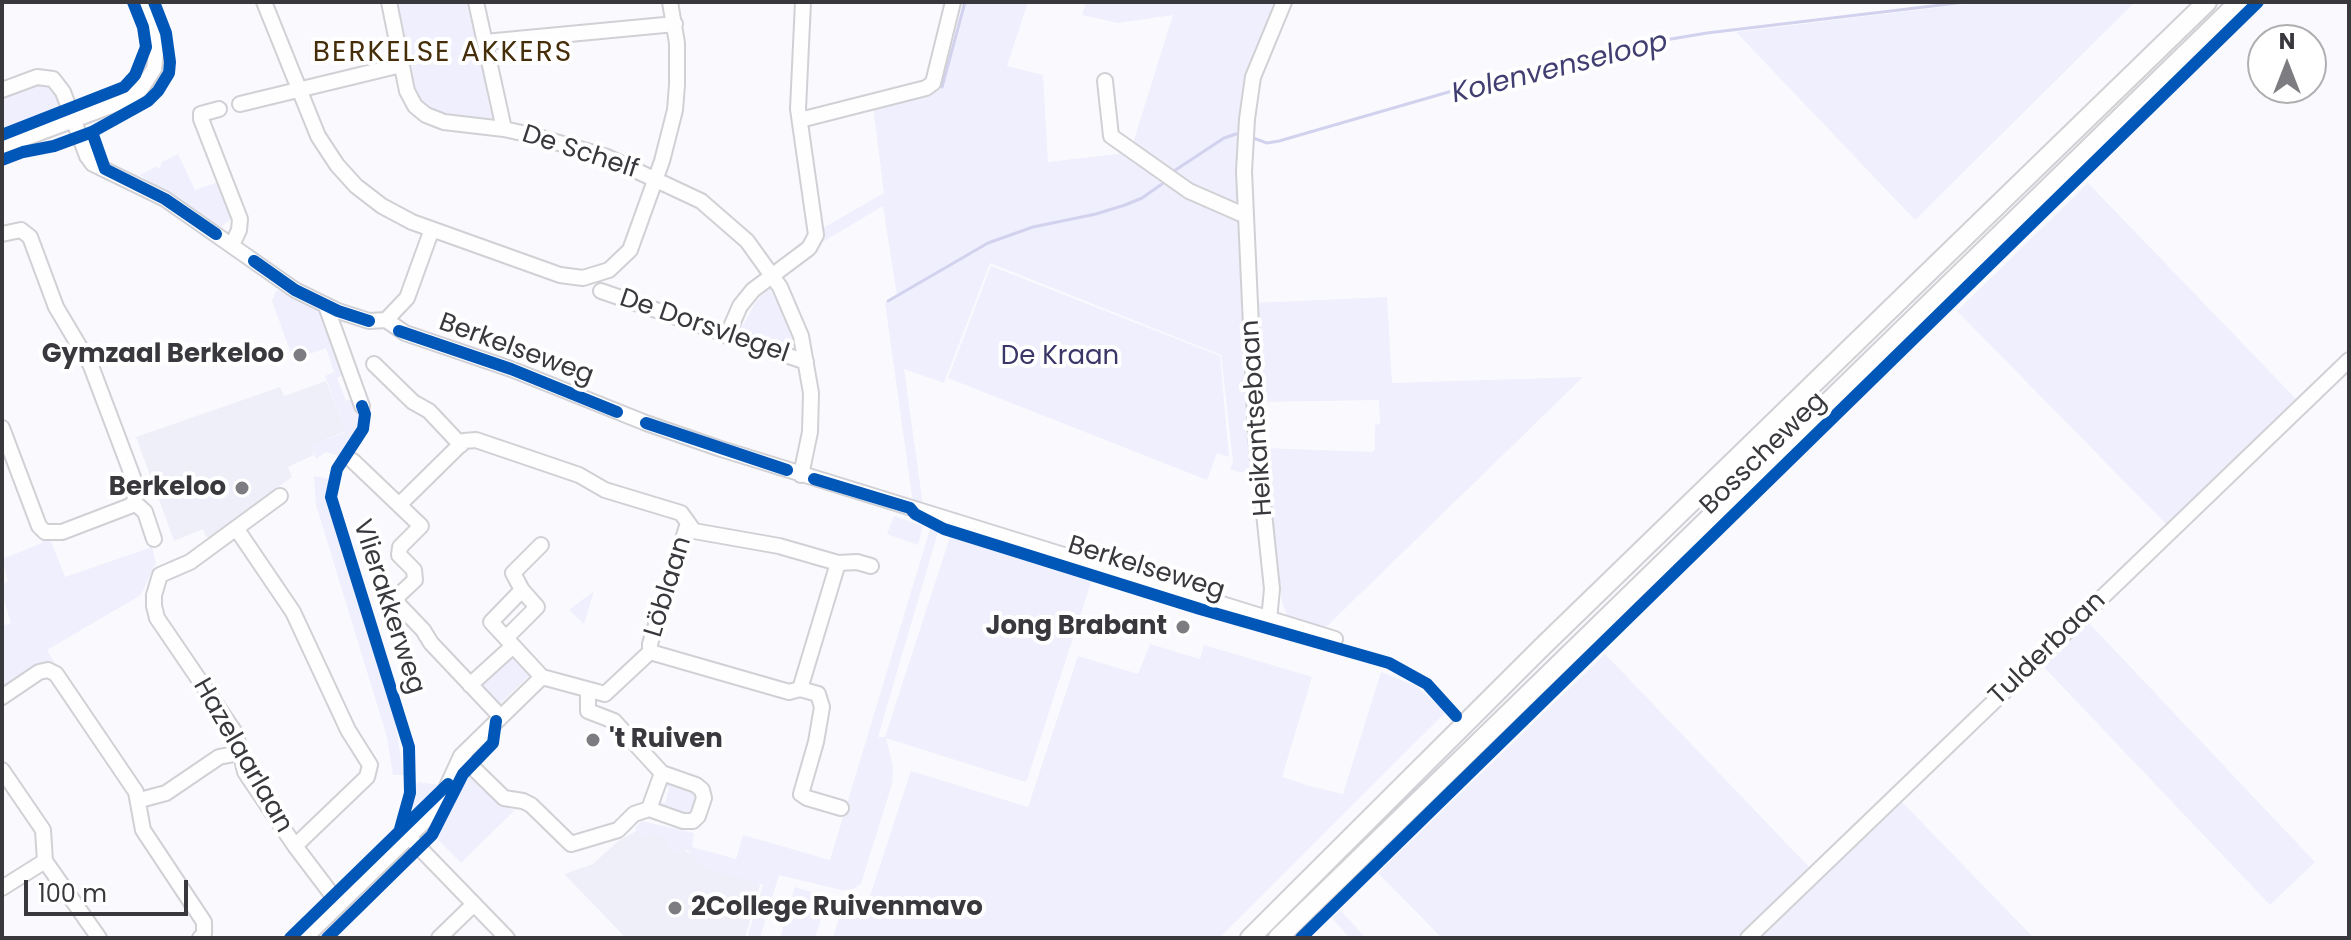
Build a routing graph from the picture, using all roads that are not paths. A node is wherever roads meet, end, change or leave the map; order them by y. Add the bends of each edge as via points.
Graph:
1 (144, 2) edge
2 (264, 2) edge
3 (389, 2) edge
4 (476, 2) edge
5 (670, 2) edge
6 (803, 2) edge
7 (953, 2) edge
8 (1284, 2) edge
9 (2207, 2) edge
10 (2239, 2) edge
11 (675, 24) junction
12 (485, 42) junction
13 (401, 65) junction
14 (1105, 81) dead end
15 (2, 90) edge
16 (298, 90) junction
17 (240, 104) dead end
18 (219, 109) dead end
19 (800, 120) junction
20 (73, 121) junction
21 (504, 129) junction
22 (2, 147) edge
23 (656, 179) junction
24 (1246, 216) junction
25 (432, 229) junction
26 (2, 234) edge
27 (232, 245) junction
28 (772, 274) junction
29 (601, 291) dead end
30 (326, 306) junction
31 (386, 320) junction
32 (727, 336) junction
33 (2349, 360) edge
34 (806, 362) junction
35 (374, 364) dead end
36 (362, 406) dead end
37 (2, 428) edge
38 (461, 445) junction
39 (353, 461) dead end
40 (801, 475) junction
41 (280, 496) dead end
42 (134, 502) junction
43 (400, 504) junction
44 (688, 523) junction
45 (236, 528) junction
46 (154, 539) dead end
47 (541, 545) dead end
48 (838, 563) junction
49 (871, 566) dead end
50 (522, 590) junction
51 (1269, 620) junction
52 (1335, 639) dead end
53 (510, 642) junction
54 (650, 652) junction
55 (542, 677) junction
56 (470, 685) junction
57 (800, 689) junction
58 (588, 691) junction
59 (2, 697) edge
60 (500, 716) junction
61 (239, 753) junction
62 (461, 756) junction
63 (2, 770) edge
64 (662, 773) junction
65 (140, 800) junction
66 (841, 808) dead end
67 (649, 809) junction
68 (409, 837) junction
69 (295, 846) junction
70 (45, 861) junction
71 (2, 888) edge
72 (339, 904) junction
73 (474, 904) junction
74 (99, 938) edge
75 (200, 938) edge
76 (305, 938) edge
77 (439, 938) edge
78 (507, 938) edge
79 (1250, 938) edge
80 (1278, 938) edge
81 (1748, 938) edge

1 - 20 street via 157,46 146,83 127,100
2 - 16 street
3 - 13 street, De Schelf
4 - 12 street
5 - 11 street
6 - 19 street
7 - 19 street via 933,83
8 - 24 street, Heikantsebaan via 1251,89
9 - 79 main road, Bosscheweg
10 - 80 main road, Bosscheweg
11 - 12 street
11 - 23 street via 675,110
12 - 21 street
13 - 16 street
13 - 21 street, De Schelf via 411,100 426,115
14 - 24 street via 1111,136 1189,191
15 - 20 street, Berkelseweg via 37,77 53,79
16 - 17 street
16 - 25 street via 318,136 346,176 382,206
18 - 27 street via 201,114 240,219
19 - 28 street via 816,235 809,248
20 - 22 street
20 - 27 street, Berkelseweg via 93,164 165,199
21 - 23 street, De Schelf via 590,151
23 - 25 street via 630,250 593,277 570,278
23 - 28 street, De Schelf via 723,218
24 - 51 street, Heikantsebaan via 1256,437 1272,589
25 - 31 street via 407,298
26 - 42 street via 21,230 30,237 56,307 91,366 137,488
27 - 30 street, Berkelseweg
28 - 32 street via 740,306
28 - 34 street, De Schelf via 791,308
29 - 32 street, De Dorsvlegel
30 - 31 street, Berkelseweg via 362,319
30 - 36 street
31 - 40 street, Berkelseweg via 405,333
32 - 34 street, De Dorsvlegel
33 - 81 street, Tulderbaan
34 - 40 street, De Schelf via 811,415
35 - 38 street
37 - 42 street via 45,532 62,532
38 - 43 street
38 - 44 street via 469,439 508,449 605,490 681,513
39 - 43 street
40 - 51 street, Berkelseweg
41 - 45 street, Hazelaarlaan
42 - 46 street via 145,512
43 - 56 street via 421,526 400,547 399,555 414,570 415,580 397,599
44 - 48 street, Löblaan via 704,534 779,546
44 - 54 street, Löblaan
45 - 61 street, Hazelaarlaan via 190,562 160,575 154,606 236,734
45 - 69 street, Hazelaarlaan via 293,612 370,765 367,777
47 - 50 street via 513,573
48 - 49 street, Löblaan
48 - 57 street
50 - 53 street via 537,607
50 - 53 street via 491,622
51 - 52 street, Berkelseweg
53 - 55 street
53 - 56 street
54 - 57 street, Löblaan via 789,692
54 - 58 street via 605,694
55 - 58 street
55 - 60 street
56 - 60 street
57 - 66 street via 818,694 822,707 801,794
58 - 64 street via 588,711 614,721
59 - 65 street via 39,672 56,674
60 - 62 street
61 - 65 street via 219,757 166,793
61 - 69 street, Hazelaarlaan via 245,772
62 - 67 street via 504,798 531,805 571,844 618,830 634,814
62 - 68 street via 438,806
63 - 70 street via 43,830
64 - 67 street
64 - 67 street via 702,790 698,816 683,821
65 - 75 street via 143,830 204,922
68 - 72 street
68 - 73 street
69 - 72 street, Hazelaarlaan
70 - 71 street
70 - 74 street
72 - 76 street
73 - 77 street
73 - 78 street

